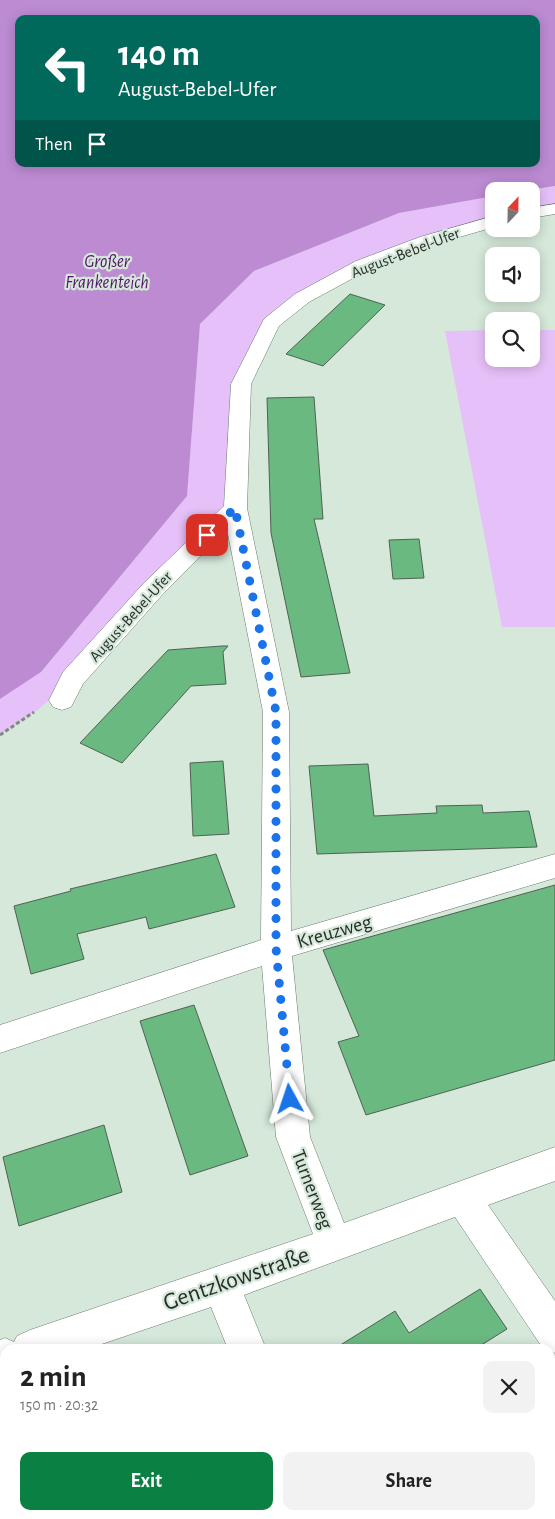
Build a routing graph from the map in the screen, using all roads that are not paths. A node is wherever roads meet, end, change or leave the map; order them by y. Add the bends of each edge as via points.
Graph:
1 (555, 209) edge
2 (540, 212) edge
3 (485, 224) edge
4 (235, 508) junction
5 (62, 700) dead end
6 (555, 866) edge
7 (276, 948) junction
8 (0, 1039) edge
9 (555, 1164) edge
10 (462, 1197) junction
11 (334, 1243) junction
12 (221, 1284) junction
13 (555, 1334) edge
14 (45, 1344) edge
15 (245, 1344) edge

1 - 2 street
3 - 4 street, August-Bebel-Ufer via 426,241 363,265 302,298 270,323 241,384
4 - 5 street, August-Bebel-Ufer via 153,589 72,679
4 - 7 street, Turnerweg via 276,712
6 - 7 street, Kreuzweg
7 - 8 street, Kreuzweg
7 - 11 street, Turnerweg via 293,1137
9 - 10 street, Gentzkowstraße
10 - 11 street, Gentzkowstraße
10 - 13 street
11 - 12 street, Gentzkowstraße
12 - 14 street, Gentzkowstraße
12 - 15 street

